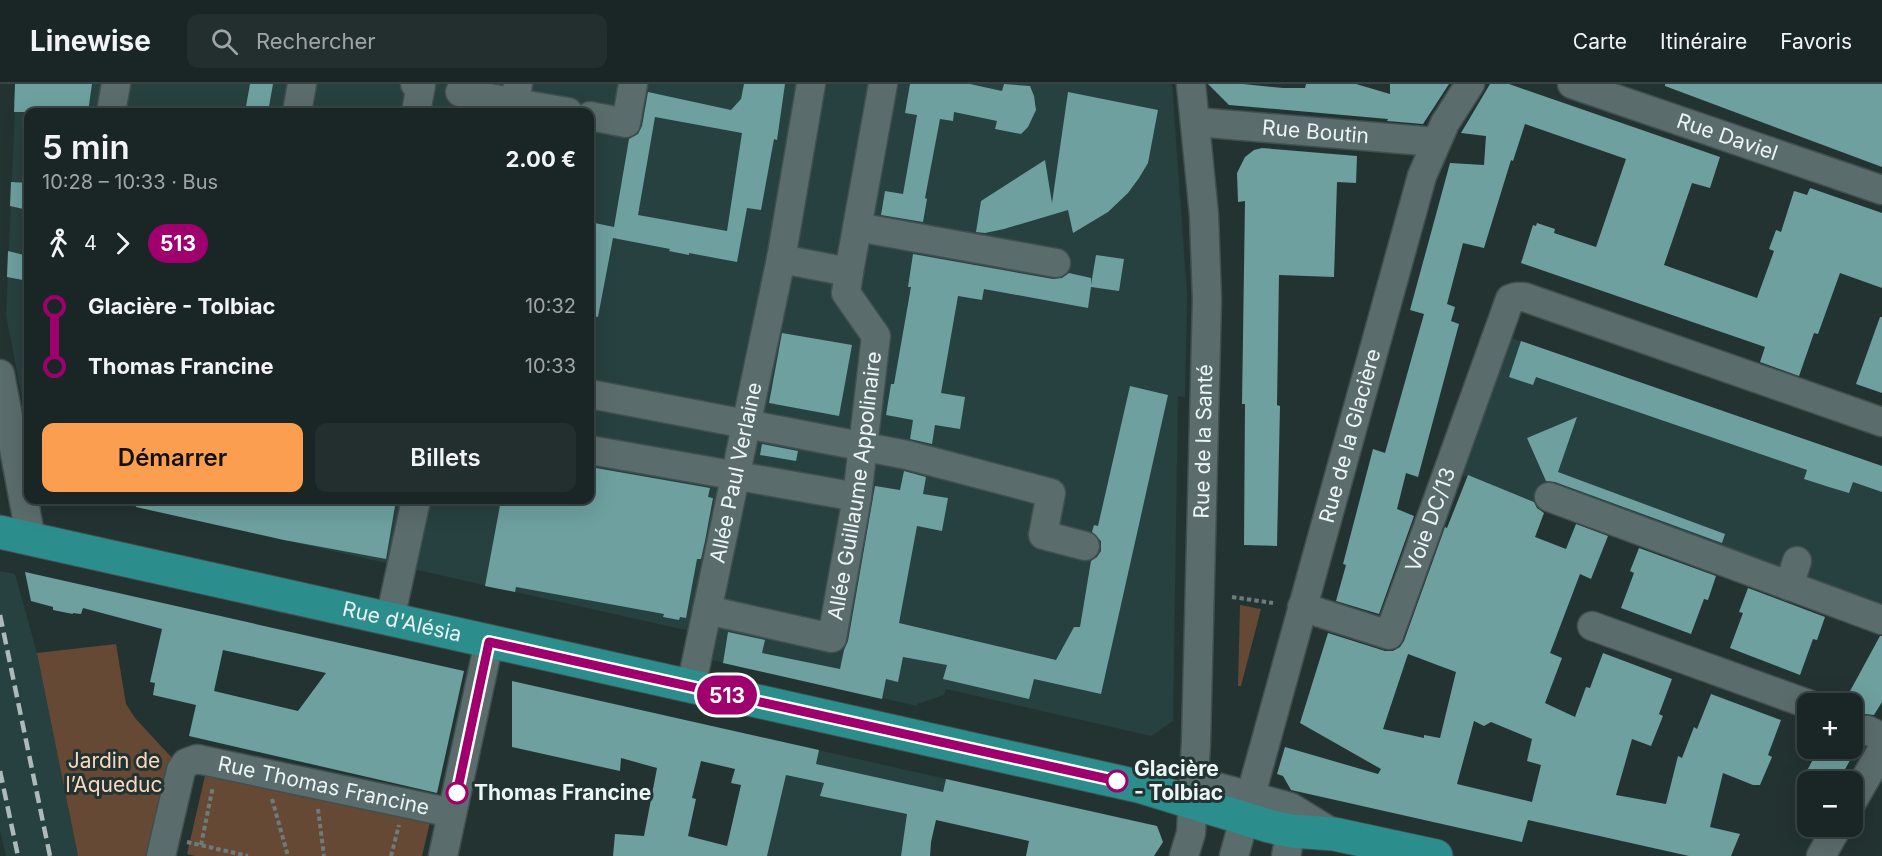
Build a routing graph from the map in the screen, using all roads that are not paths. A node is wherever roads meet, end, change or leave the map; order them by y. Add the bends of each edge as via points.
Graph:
1 (116, 84) edge
2 (302, 84) edge
3 (633, 84) edge
4 (811, 84) edge
5 (883, 84) edge
6 (1191, 84) edge
7 (1470, 84) edge
8 (1572, 84) edge
9 (417, 94) edge
10 (516, 94) edge
11 (112, 108) edge
12 (298, 108) edge
13 (556, 108) edge
14 (594, 117) edge
15 (1196, 122) junction
16 (1436, 142) junction
17 (1882, 190) edge
18 (858, 227) junction
19 (781, 259) junction
20 (1056, 263) dead end
21 (849, 272) junction
22 (0, 374) edge
23 (594, 395) edge
24 (1882, 422) edge
25 (745, 424) junction
26 (864, 446) junction
27 (594, 451) edge
28 (735, 475) junction
29 (857, 497) junction
30 (1549, 497) dead end
31 (415, 504) edge
32 (15, 535) edge
33 (1085, 546) dead end
34 (1302, 606) junction
35 (707, 610) junction
36 (390, 619) junction
37 (1882, 620) edge
38 (1592, 626) dead end
39 (489, 642) junction
40 (691, 687) junction
41 (1797, 700) edge
42 (1877, 739) edge
43 (1863, 774) edge
44 (1192, 801) junction
45 (1246, 806) junction
46 (452, 813) junction
47 (1334, 834) junction
48 (1832, 837) edge
49 (1289, 843) edge
50 (163, 846) edge
51 (443, 856) edge
52 (1185, 856) edge
53 (1233, 856) edge
54 (1436, 856) edge
55 (1821, 856) edge

1 - 11 street
2 - 12 street
3 - 14 street via 626,123
4 - 19 street, Allée Paul Verlaine
5 - 18 street
6 - 15 street, Rue de la Santé
7 - 16 street, Rue de la Glacière
8 - 17 street, Rue Daviel
9 - 10 street
10 - 13 street
15 - 16 street, Rue Boutin
15 - 44 street, Rue de la Santé via 1208,300
16 - 34 street, Rue de la Glacière via 1422,176
18 - 20 street
18 - 21 street
19 - 21 street
19 - 25 street, Allée Paul Verlaine
21 - 26 street, Allée Guillaume Appolinaire via 846,293 876,336
22 - 32 street
23 - 25 street
24 - 34 street, Voie DC/13 via 1516,297 1510,299 1389,635
25 - 26 street
25 - 28 street, Allée Paul Verlaine
26 - 29 street, Allée Guillaume Appolinaire
26 - 33 street via 1051,493 1043,535
27 - 28 street
28 - 29 street
28 - 35 street, Allée Paul Verlaine
29 - 35 street, Allée Guillaume Appolinaire via 832,638
30 - 37 street via 1793,573
31 - 36 street
32 - 36 main road, Rue d'Alésia
34 - 45 street, Rue de la Glacière
35 - 40 street, Allée Paul Verlaine
36 - 39 main road, Rue d'Alésia
38 - 41 street
39 - 40 main road, Rue d'Alésia
39 - 46 street
40 - 44 main road, Rue d'Alésia
42 - 43 street
44 - 45 main road, Rue d'Alésia
44 - 52 street, Rue de la Santé via 1191,833
45 - 47 street via 1290,807
45 - 49 main road, Rue d'Alésia
45 - 53 street, Rue de la Glacière
46 - 50 street, Rue Thomas Francine via 186,763
46 - 51 street
47 - 49 main road, Rue d'Alésia
47 - 54 main road, Rue d'Alésia
48 - 55 street

